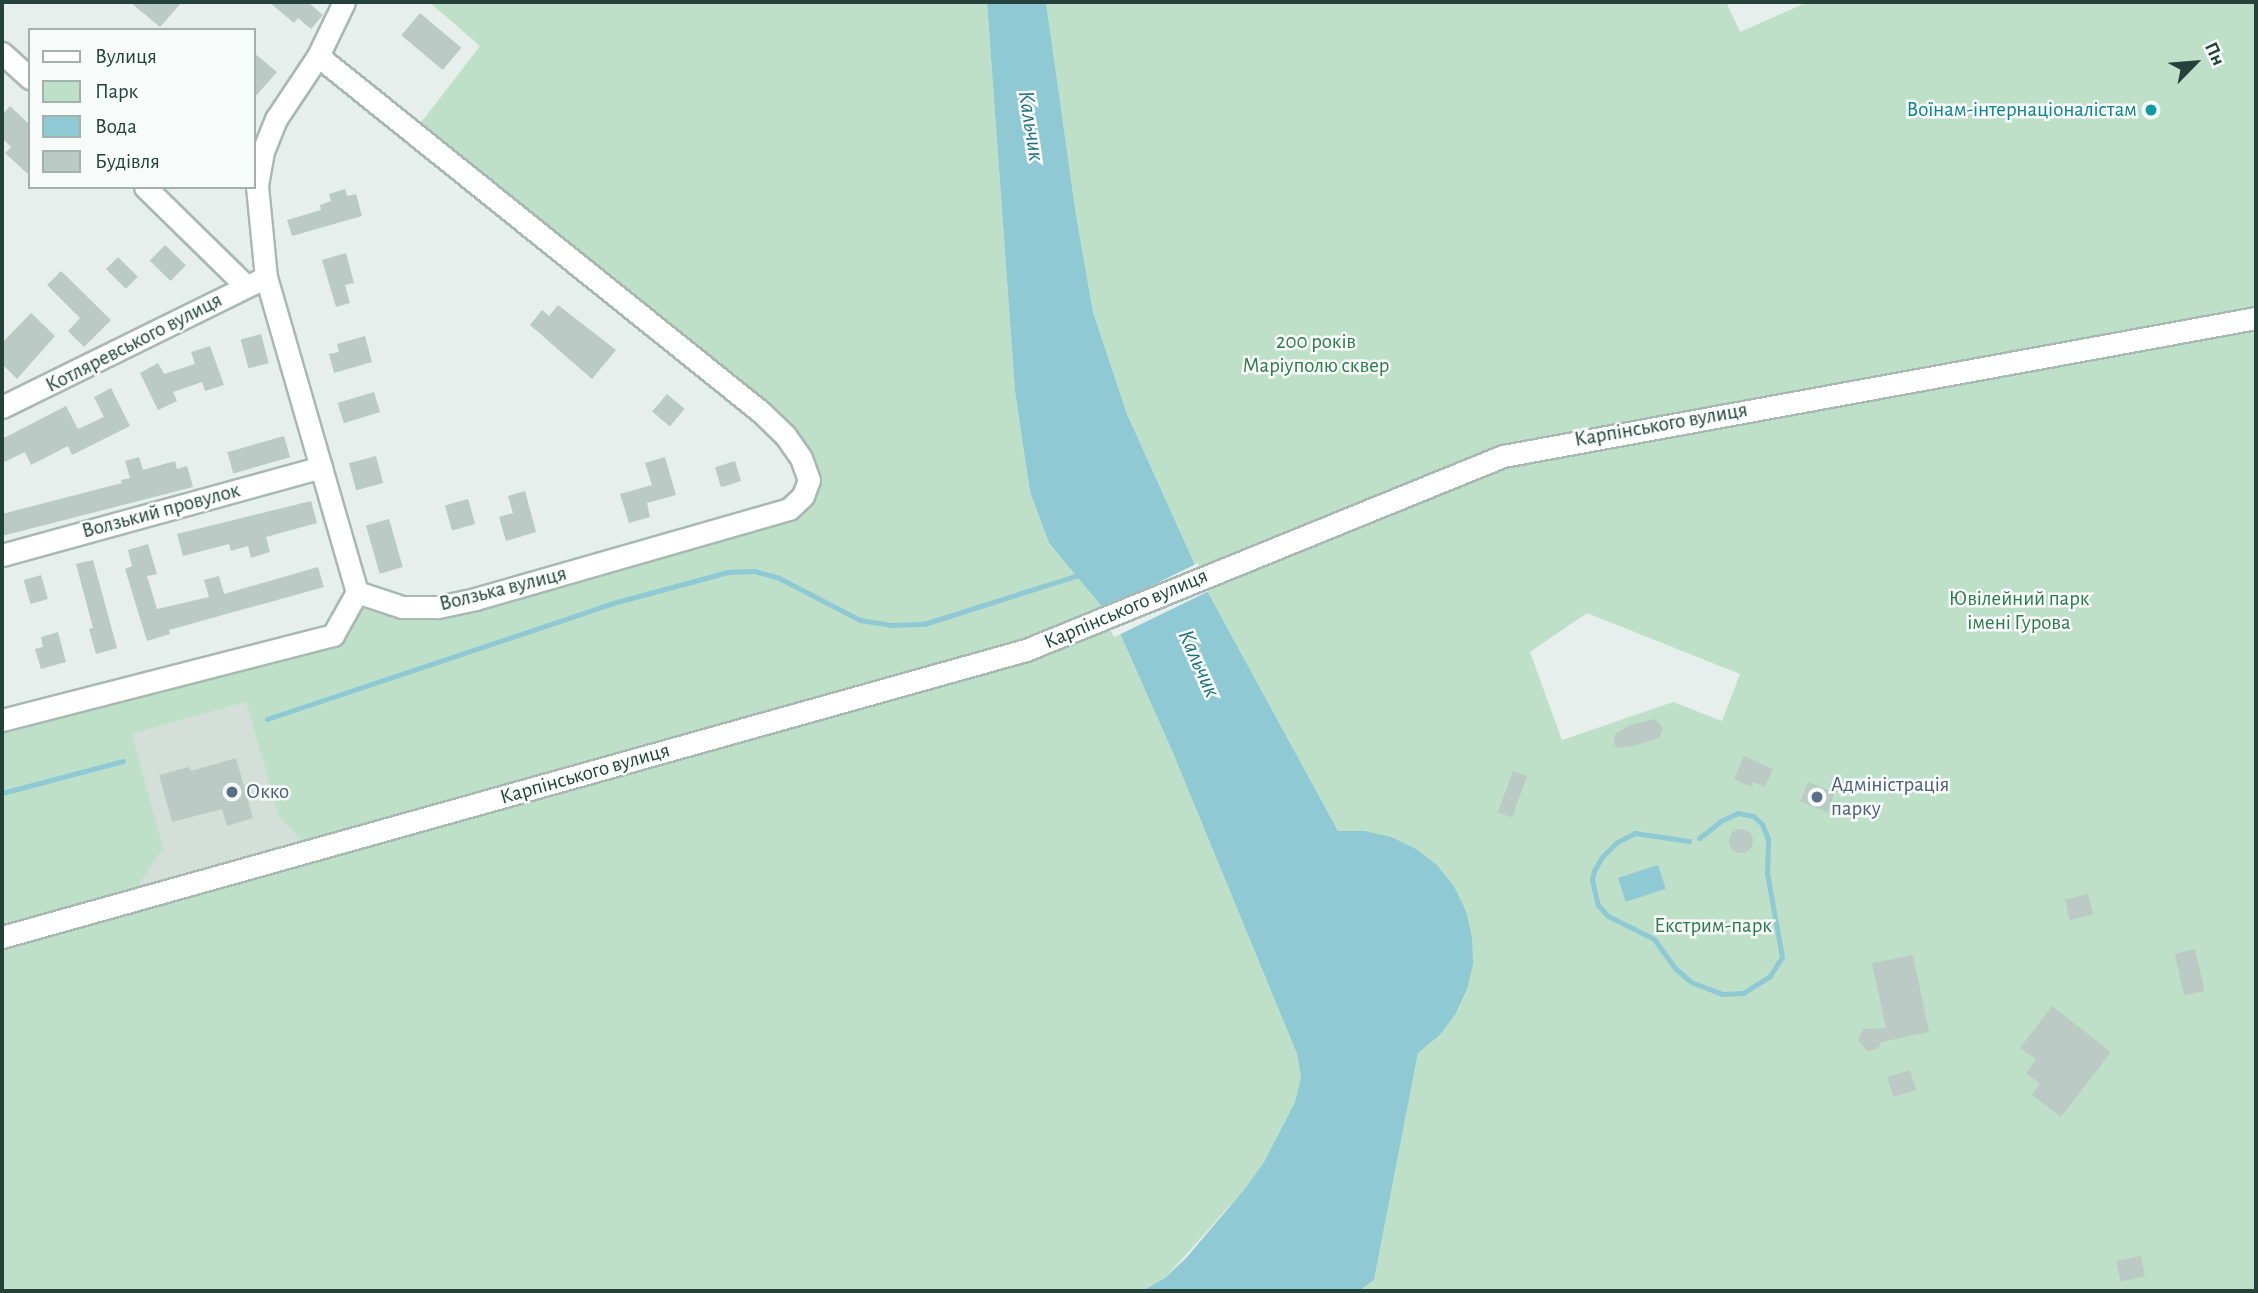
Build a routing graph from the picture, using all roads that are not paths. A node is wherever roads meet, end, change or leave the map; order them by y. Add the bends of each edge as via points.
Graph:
1 (344, 2) edge
2 (2, 53) edge
3 (318, 56) junction
4 (28, 76) edge
5 (147, 189) edge
6 (256, 282) junction
7 (2256, 318) edge
8 (2, 407) edge
9 (321, 467) junction
10 (2, 555) edge
11 (357, 592) junction
12 (2, 720) edge
13 (2, 937) edge

1 - 3 street
2 - 4 street
3 - 6 street via 276,119 262,151
3 - 11 street, Волзька вулиця via 761,412 801,457 809,480 803,496 789,509 475,599 437,607 401,607
5 - 6 street
6 - 8 street, Котляревського вулиця
6 - 9 street
7 - 13 street, Карпінського вулиця via 1535,448 1467,468 1026,650
9 - 10 street, Волзький провулок
9 - 11 street
11 - 12 street via 333,635

